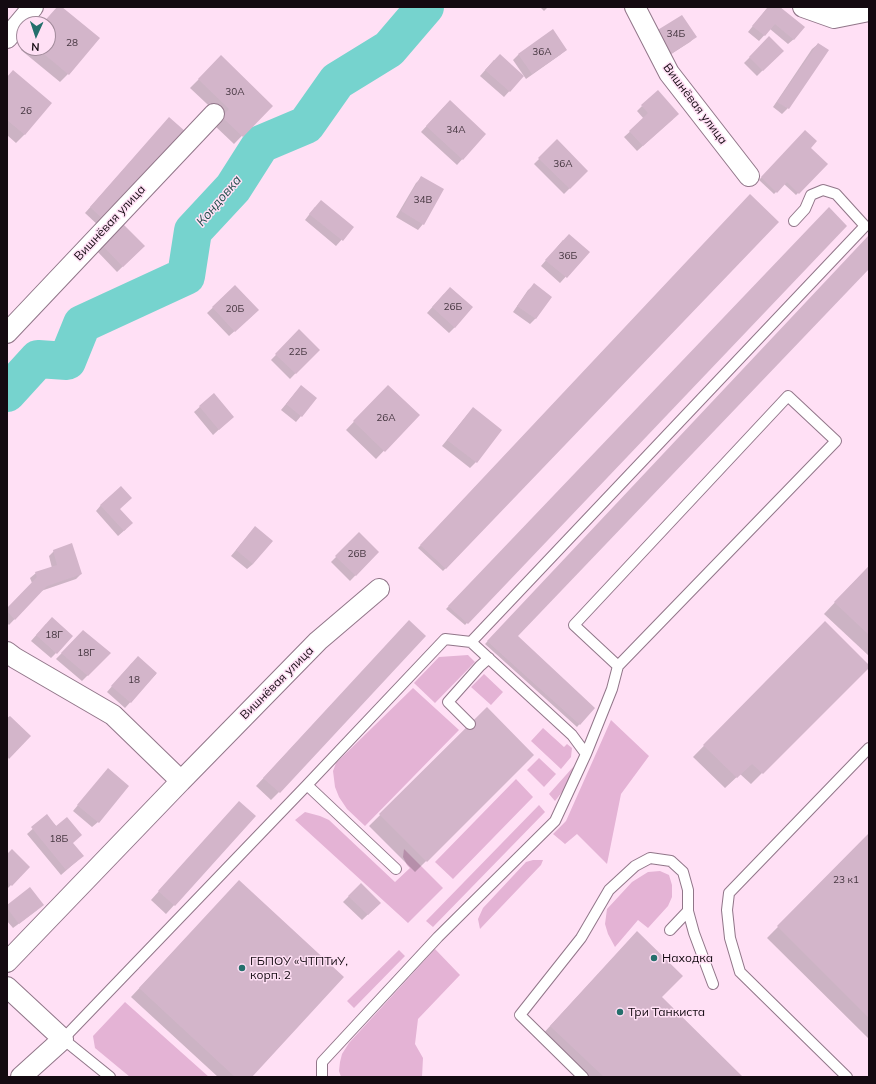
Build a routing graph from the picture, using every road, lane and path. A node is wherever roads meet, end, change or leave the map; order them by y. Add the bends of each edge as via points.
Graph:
1 (33, 7) edge
2 (635, 7) edge
3 (803, 7) edge
4 (869, 12) edge
5 (7, 38) edge
6 (214, 114) dead end
7 (749, 176) dead end
8 (794, 221) dead end
9 (7, 333) edge
10 (379, 590) dead end
11 (471, 642) junction
12 (7, 652) edge
13 (489, 658) junction
14 (618, 666) junction
15 (470, 724) dead end
16 (869, 748) edge
17 (586, 754) junction
18 (181, 781) junction
19 (307, 784) junction
20 (396, 869) dead end
21 (688, 911) junction
22 (670, 930) dead end
23 (7, 962) edge
24 (713, 984) dead end
25 (7, 987) edge
26 (63, 1039) junction
27 (21, 1077) edge
28 (110, 1077) edge
29 (322, 1077) edge
30 (583, 1077) edge
31 (847, 1077) edge

1 - 5 street
2 - 7 street, Вишнёвая улица via 669,73
3 - 4 street via 834,18
6 - 9 street, Вишнёвая улица
8 - 11 lane via 805,209 811,195 823,190 836,194 864,226
10 - 18 street, Вишнёвая улица via 318,641
11 - 13 lane
11 - 19 lane via 445,639
12 - 18 street via 112,715
13 - 15 lane via 448,702
13 - 17 lane via 572,735
14 - 14 lane via 574,625 788,396 836,441
14 - 17 lane via 612,689
16 - 31 lane via 729,893 727,910 730,938 740,972
17 - 29 lane via 555,821 438,937 322,1062
18 - 23 street, Вишнёвая улица
19 - 20 lane
19 - 26 lane
21 - 22 lane
21 - 24 lane
21 - 30 lane via 688,890 683,872 671,861 650,858 635,866 609,890 581,938 520,1015
25 - 26 street
26 - 27 street
26 - 28 lane

